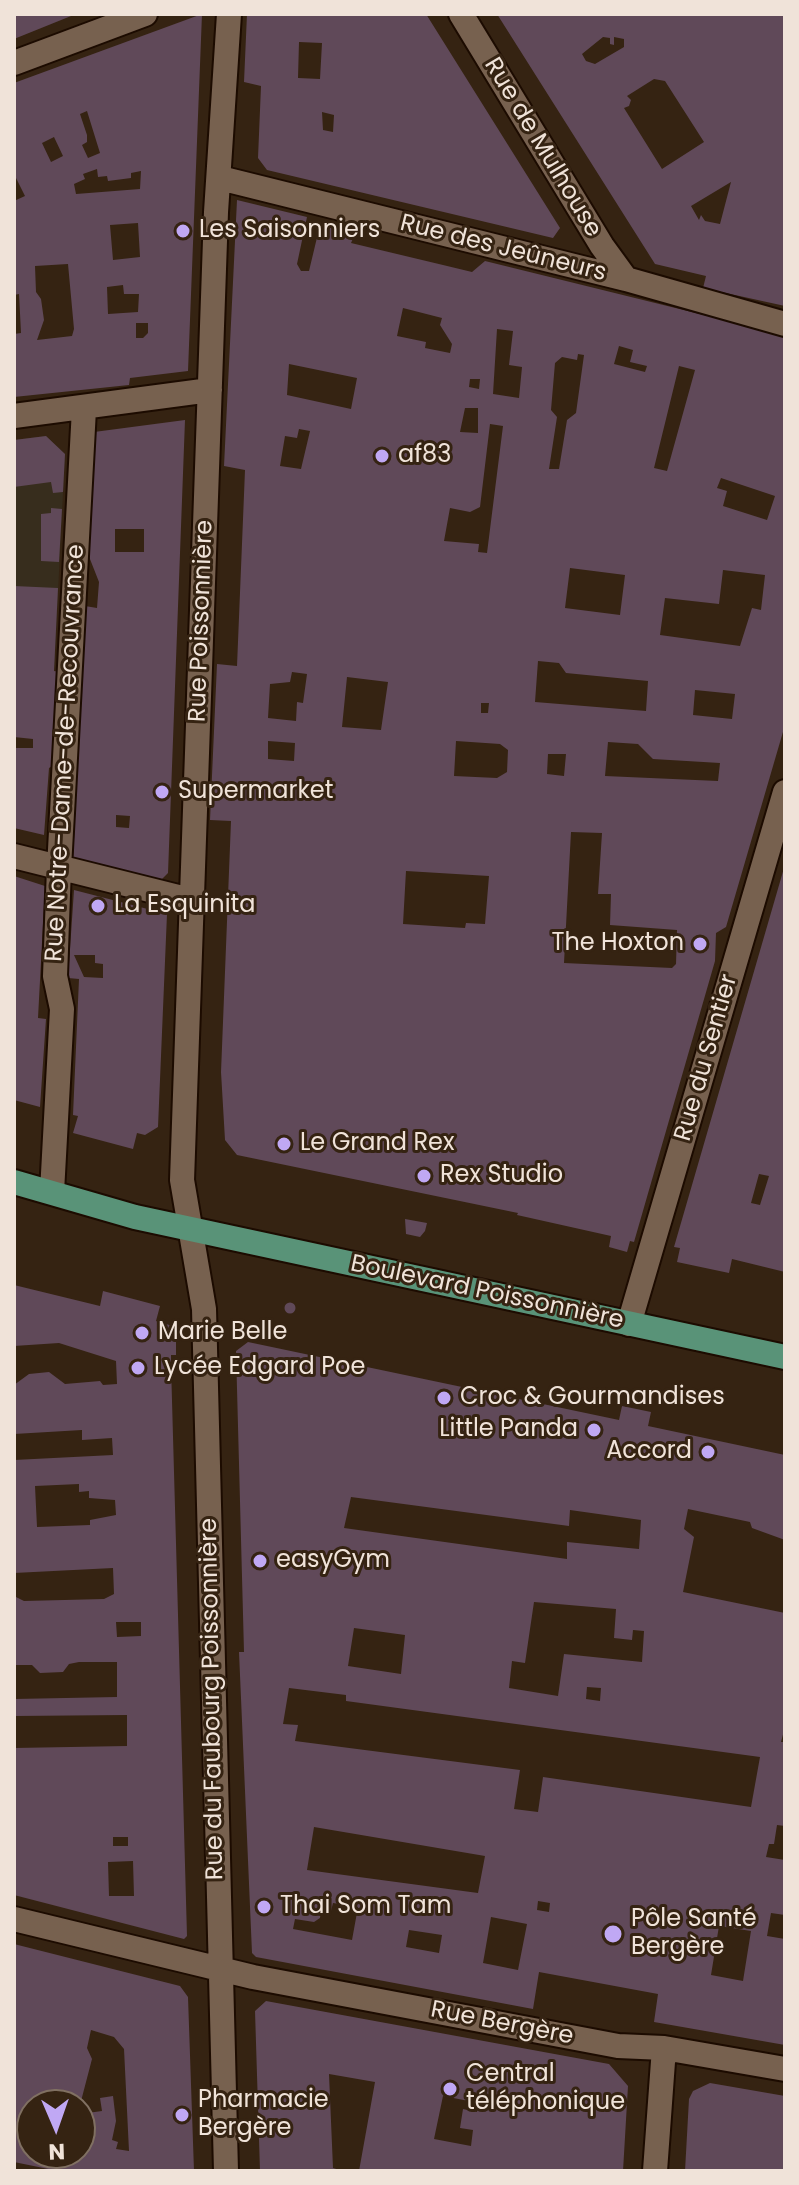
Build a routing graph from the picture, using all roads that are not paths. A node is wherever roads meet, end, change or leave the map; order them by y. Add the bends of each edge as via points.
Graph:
1 (145, 14) edge
2 (229, 14) edge
3 (461, 14) edge
4 (14, 63) edge
5 (220, 178) junction
6 (626, 279) junction
7 (785, 324) edge
8 (210, 390) junction
9 (84, 409) junction
10 (14, 416) edge
11 (785, 792) edge
12 (14, 856) edge
13 (59, 868) junction
14 (194, 901) junction
15 (14, 1182) edge
16 (52, 1192) junction
17 (190, 1228) junction
18 (629, 1324) junction
19 (785, 1357) edge
20 (14, 1919) edge
21 (220, 1970) junction
22 (664, 2048) junction
23 (785, 2069) edge
24 (226, 2171) edge
25 (655, 2171) edge

1 - 4 street
2 - 5 street, Rue Poissonnière
3 - 6 street, Rue de Mulhouse
5 - 6 street, Rue des Jeûneurs
5 - 8 street, Rue Poissonnière
6 - 7 street, Rue des Jeûneurs
8 - 9 street
8 - 14 street, Rue Poissonnière
9 - 10 street
9 - 13 street, Rue Notre-Dame-de-Recouvrance
11 - 18 street, Rue du Sentier
12 - 13 street
13 - 14 street
13 - 16 street, Rue Notre-Dame-de-Recouvrance via 55,976 62,1009
14 - 17 street, Rue Poissonnière via 182,1180
15 - 16 main road, Boulevard Poissonnière
16 - 17 main road, Boulevard Poissonnière
17 - 18 main road, Boulevard Poissonnière
17 - 21 street, Rue du Faubourg Poissonnière via 204,1309
18 - 19 main road, Boulevard Poissonnière
20 - 21 street, Rue Bergère
21 - 22 street, Rue Bergère via 618,2046
21 - 24 street, Rue du Faubourg Poissonnière
22 - 23 street, Rue Bergère
22 - 25 street

